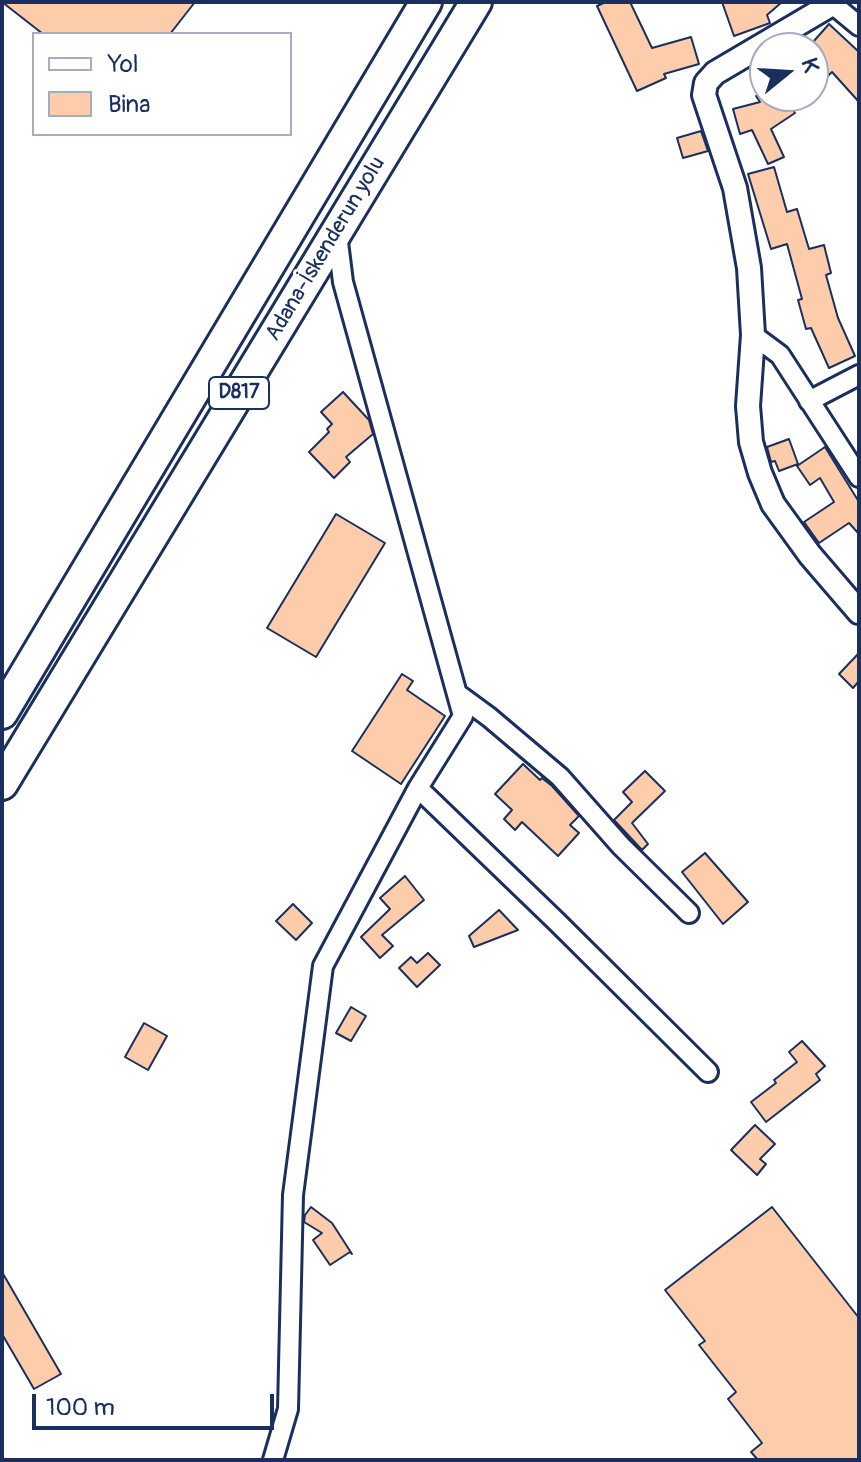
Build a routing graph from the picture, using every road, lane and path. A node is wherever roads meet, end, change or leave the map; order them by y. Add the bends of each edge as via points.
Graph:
1 (426, 2) edge
2 (476, 2) edge
3 (831, 3) edge
4 (859, 26) edge
5 (337, 232) junction
6 (753, 335) junction
7 (859, 375) edge
8 (809, 401) junction
9 (859, 477) edge
10 (859, 612) edge
11 (459, 695) junction
12 (2, 713) edge
13 (2, 784) edge
14 (418, 788) junction
15 (689, 913) dead end
16 (708, 1072) dead end
17 (273, 1460) edge

1 - 12 highway, D817
2 - 5 highway, Adana-İskenderun yolu / D817
3 - 4 street
3 - 6 street via 706,83 704,95 742,223
5 - 11 street via 343,282
5 - 13 highway, Adana-İskenderun yolu / D817
6 - 8 street via 780,355
6 - 10 street via 748,406 760,473 791,530
7 - 8 street
8 - 9 street
11 - 14 street via 463,716
11 - 15 street via 560,777
14 - 16 street
14 - 17 street via 323,966 293,1195 288,1409

